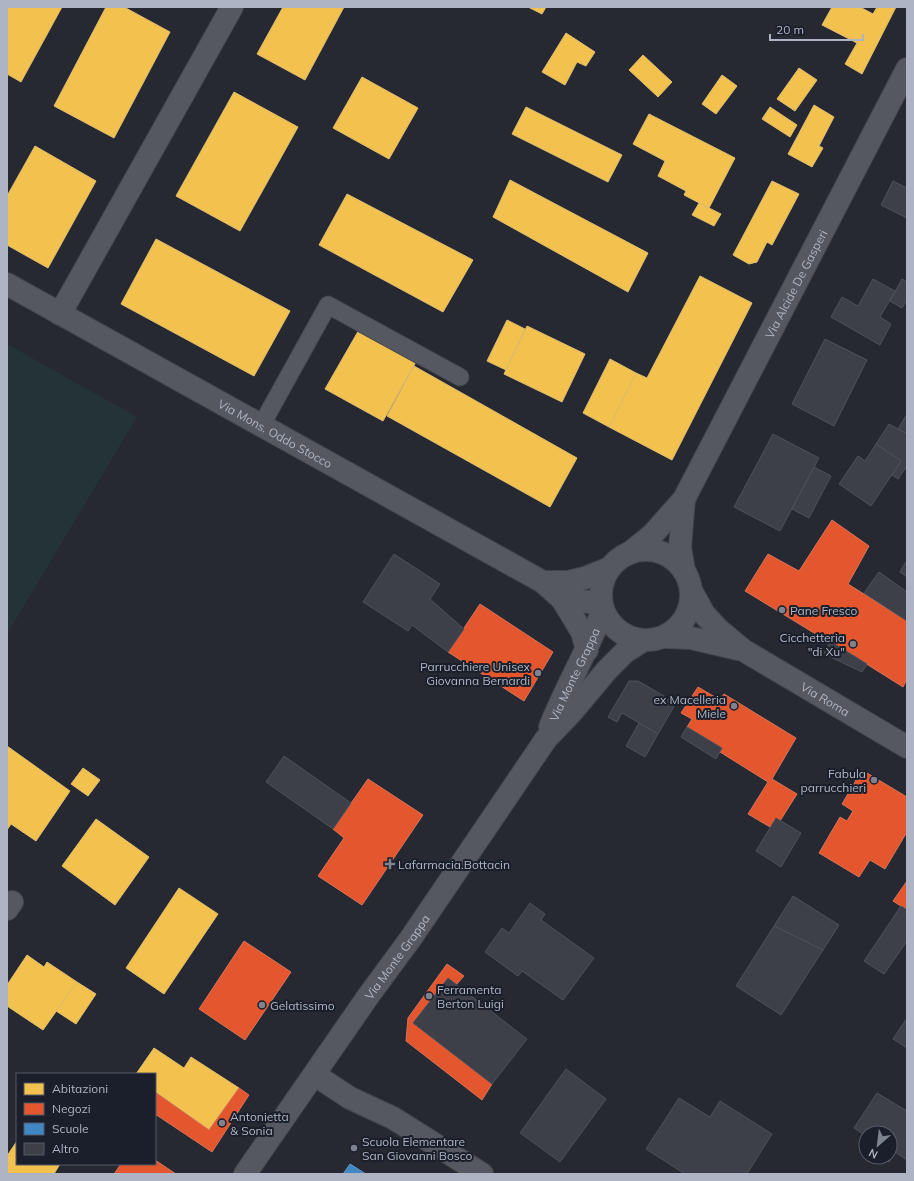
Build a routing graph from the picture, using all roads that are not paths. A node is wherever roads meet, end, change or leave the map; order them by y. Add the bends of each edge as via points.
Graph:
1 (232, 7) edge
2 (907, 69) edge
3 (7, 284) edge
4 (60, 314) junction
5 (460, 377) dead end
6 (261, 426) junction
7 (684, 499) junction
8 (630, 553) junction
9 (610, 568) junction
10 (684, 571) junction
11 (543, 582) junction
12 (692, 592) junction
13 (562, 599) junction
14 (603, 608) junction
15 (654, 638) junction
16 (586, 650) junction
17 (743, 650) junction
18 (546, 739) junction
19 (907, 747) edge
20 (315, 1075) junction
21 (245, 1174) edge
22 (482, 1174) edge

1 - 4 street
2 - 7 street, Via Alcide De Gasperi
3 - 4 street, Via Mons. Oddo Stocco
4 - 6 street, Via Mons. Oddo Stocco
5 - 6 lane via 328,305
6 - 11 street, Via Mons. Oddo Stocco
7 - 8 street, Via Alcide De Gasperi via 653,534
7 - 10 street, Via Alcide De Gasperi via 680,547
8 - 9 street, Via Roma via 622,556
8 - 10 street, Via Roma via 651,550 670,556
9 - 11 street, Via Mons. Oddo Stocco via 568,582
9 - 14 street, Via Roma via 602,586
10 - 12 street, Via Roma
11 - 13 street, Via Mons. Oddo Stocco
12 - 15 street via 688,613 682,623 674,631
12 - 17 street, Via Roma via 704,614
13 - 14 street via 589,602
13 - 16 street, Via Mons. Oddo Stocco via 582,632
14 - 15 street, Via Roma via 615,628 624,634 633,639
14 - 16 street, Via Monte Grappa
15 - 17 street, Via Roma via 691,638
15 - 18 street, Via Monte Grappa via 625,652
16 - 18 street, Via Monte Grappa
17 - 19 street, Via Roma
18 - 20 street, Via Monte Grappa
20 - 21 street, Via Monte Grappa
20 - 22 street via 350,1098 393,1118

